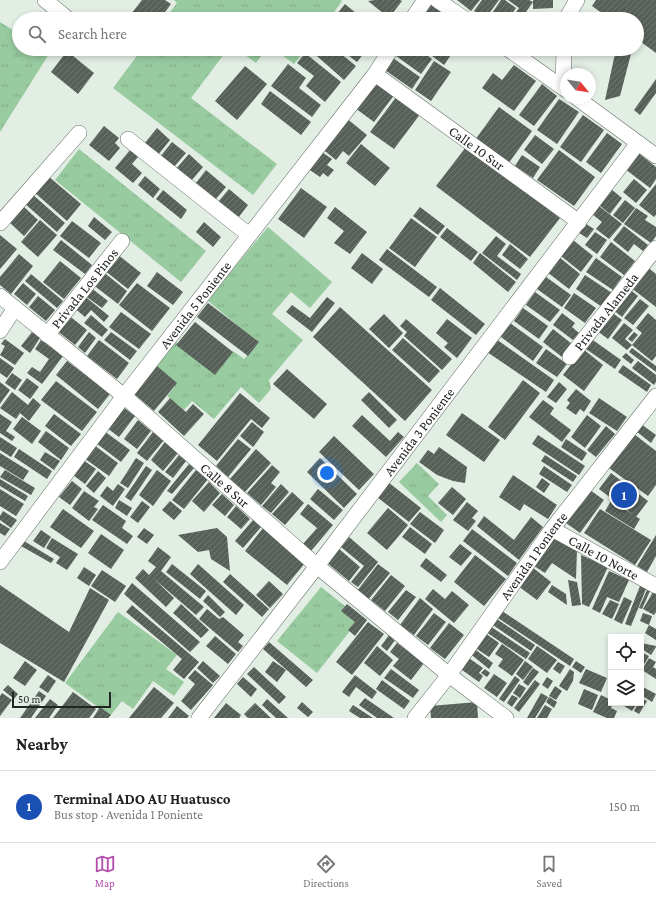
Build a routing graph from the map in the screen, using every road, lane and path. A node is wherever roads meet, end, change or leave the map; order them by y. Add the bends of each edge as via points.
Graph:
1 (45, 0) edge
2 (425, 0) edge
3 (436, 0) edge
4 (564, 0) edge
5 (577, 0) edge
6 (60, 12) edge
7 (417, 12) edge
8 (454, 12) edge
9 (565, 12) edge
10 (570, 12) edge
11 (387, 56) edge
12 (518, 56) edge
13 (564, 56) edge
14 (564, 68) edge
15 (375, 74) junction
16 (560, 86) edge
17 (585, 104) edge
18 (79, 133) dead end
19 (128, 139) dead end
20 (638, 143) junction
21 (656, 156) edge
22 (579, 222) junction
23 (0, 223) edge
24 (249, 235) junction
25 (122, 242) dead end
26 (656, 248) edge
27 (0, 296) edge
28 (15, 308) junction
29 (0, 331) edge
30 (47, 335) junction
31 (570, 357) dead end
32 (124, 396) junction
33 (656, 396) edge
34 (552, 529) junction
35 (0, 562) edge
36 (317, 566) junction
37 (656, 586) edge
38 (449, 675) junction
39 (199, 718) edge
40 (415, 718) edge
41 (506, 718) edge

1 - 6 street
2 - 7 street
3 - 8 street
4 - 9 street
5 - 10 street
11 - 15 street, Avenida 5 Poniente
12 - 16 street
13 - 14 street
15 - 22 street, Calle 10 Sur
15 - 24 street, Avenida 5 Poniente
17 - 20 street
18 - 23 street
19 - 24 street
20 - 21 street
20 - 22 street, Avenida 3 Poniente
22 - 36 street, Avenida 3 Poniente
24 - 32 street, Avenida 5 Poniente
25 - 30 street, Privada Los Pinos
26 - 31 street, Privada Alameda
27 - 28 street, Calle 8 Sur
28 - 29 street
28 - 30 street, Calle 8 Sur
30 - 32 street, Calle 8 Sur
32 - 35 street, Avenida 5 Poniente
32 - 36 street, Calle 8 Sur
33 - 34 street, Avenida 1 Poniente
34 - 37 street, Calle 10 Norte
34 - 38 street, Avenida 1 Poniente
36 - 38 street, Calle 8 Sur
36 - 39 street, Avenida 3 Poniente
38 - 40 street, Avenida 1 Poniente
38 - 41 street, Calle 8 Sur

